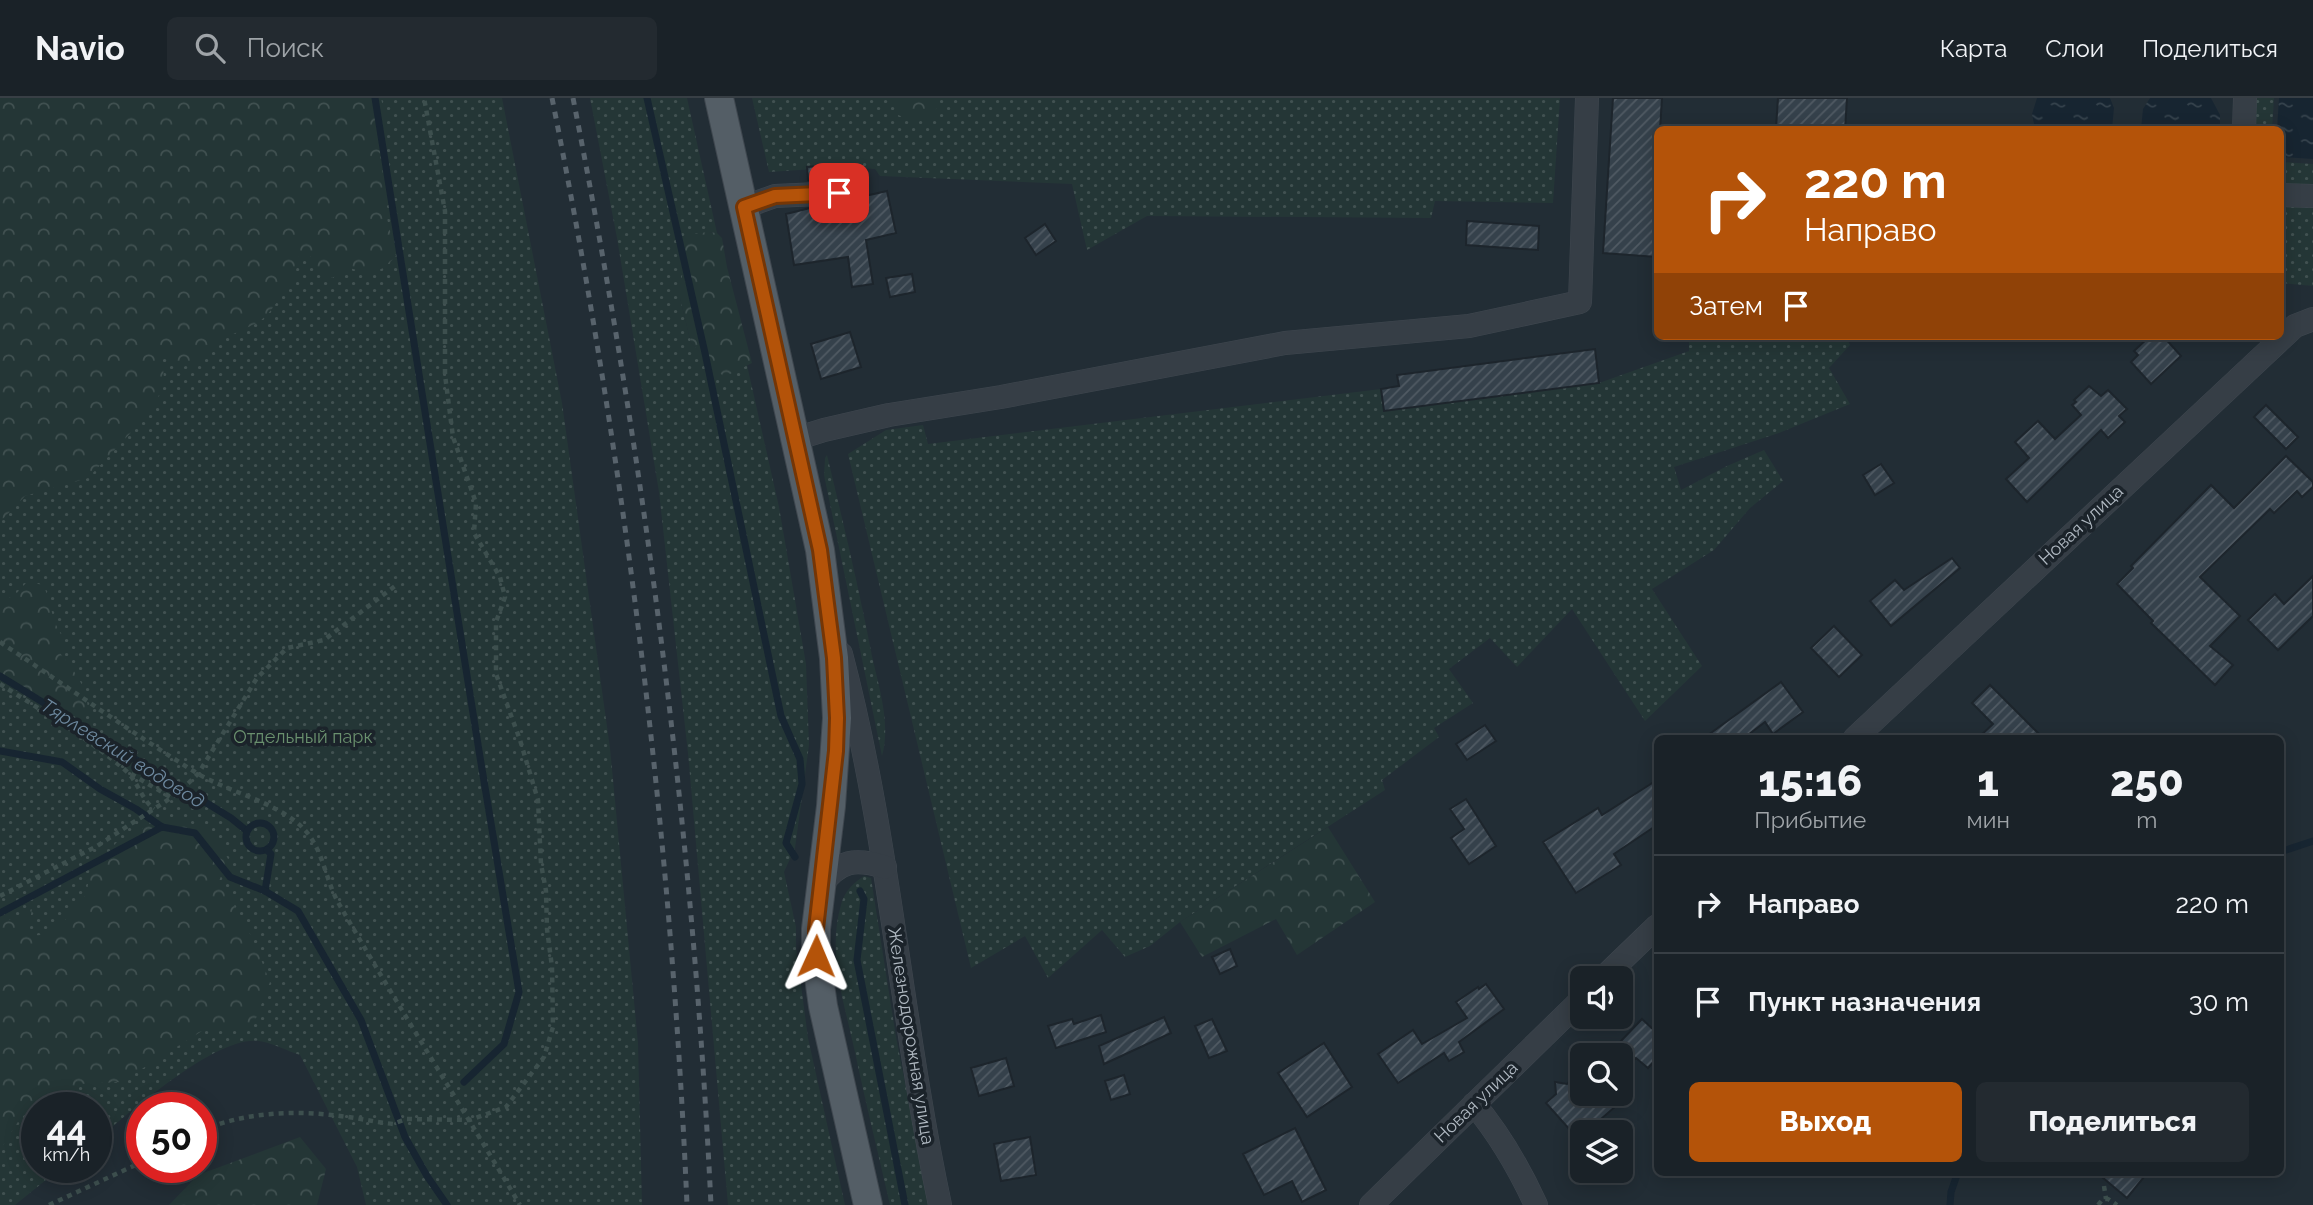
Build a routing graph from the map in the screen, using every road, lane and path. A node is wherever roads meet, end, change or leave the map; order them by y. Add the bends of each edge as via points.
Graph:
1 (424, 98) edge
2 (719, 98) edge
3 (1587, 98) edge
4 (2245, 98) edge
5 (2244, 126) edge
6 (839, 193) dead end
7 (2284, 195) edge
8 (2313, 196) edge
9 (744, 207) junction
10 (2313, 319) edge
11 (2284, 336) edge
12 (2280, 340) edge
13 (795, 439) junction
14 (399, 585) dead end
15 (828, 603) junction
16 (0, 642) edge
17 (0, 684) edge
18 (1858, 735) edge
19 (127, 772) junction
20 (198, 774) junction
21 (172, 798) junction
22 (151, 811) junction
23 (884, 867) junction
24 (821, 885) junction
25 (0, 896) edge
26 (1654, 929) edge
27 (1615, 966) edge
28 (1570, 1011) edge
29 (1474, 1104) junction
30 (470, 1120) junction
31 (217, 1124) edge
32 (126, 1169) edge
33 (2104, 1186) dead end
34 (2106, 1199) junction
35 (49, 1205) edge
36 (520, 1205) edge
37 (868, 1205) edge
38 (940, 1205) edge
39 (1371, 1205) edge
40 (1536, 1205) edge
41 (2098, 1205) edge
42 (2117, 1205) edge

1 - 30 path via 445,211 445,376 453,437 476,503 474,533 500,578 505,597 496,622 496,674 538,800 552,967 553,1027 544,1056 506,1107
2 - 9 main road
3 - 13 street via 1580,302 1469,326 1285,343 889,415
4 - 5 street
6 - 9 street via 775,196
7 - 8 street
9 - 13 main road
10 - 11 street, Новая улица
12 - 18 street, Новая улица
13 - 15 main road
14 - 20 path via 324,640 287,648 257,678
15 - 23 street, Железнодорожная улица via 857,712
15 - 24 main road via 837,718
16 - 20 path
17 - 19 path
19 - 21 path
19 - 22 path
20 - 21 path
20 - 30 path via 295,821 312,839 336,898
21 - 22 path
22 - 25 path via 97,846
23 - 24 street via 854,861 841,865
23 - 38 street, Железнодорожная улица
24 - 37 main road via 816,956 823,1006
26 - 27 street
28 - 29 street, Новая улица
29 - 39 street, Новая улица
29 - 40 street via 1520,1171
30 - 31 path via 406,1119 393,1124 309,1113 248,1115
30 - 36 path
32 - 35 path
33 - 34 path
34 - 41 path
34 - 42 path

